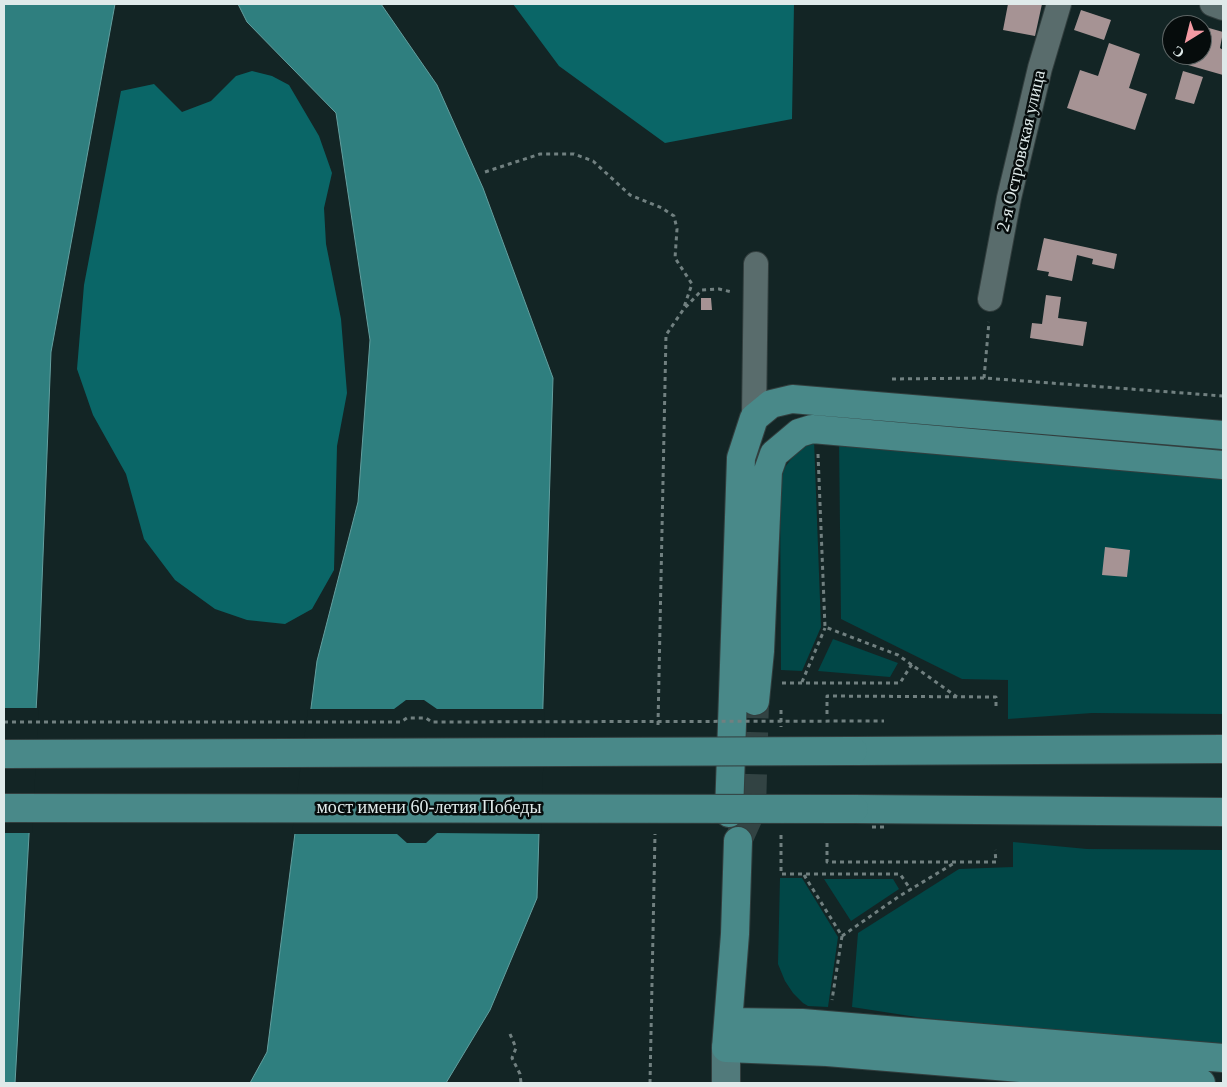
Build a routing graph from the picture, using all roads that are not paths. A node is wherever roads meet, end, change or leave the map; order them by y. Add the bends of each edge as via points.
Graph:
1 (1059, 4) edge
2 (1212, 4) edge
3 (1223, 8) edge
4 (756, 264) dead end
5 (990, 299) road end
6 (754, 418) junction
7 (1223, 435) edge
8 (1223, 464) edge
9 (754, 701) tunnel mouth
10 (1223, 749) edge
11 (4, 754) edge
12 (4, 808) edge
13 (1223, 812) edge
14 (729, 813) dead end
15 (738, 841) tunnel mouth
16 (728, 1022) junction
17 (726, 1048) junction
18 (1223, 1058) edge
19 (726, 1083) edge
20 (1201, 1083) edge

1 - 5 street, 2-я Островская улица via 1009,198
2 - 3 street
4 - 6 street
6 - 7 main road via 770,404 792,398
6 - 14 main road via 741,458
8 - 9 main road via 812,430 799,433 774,454 768,471 760,651
10 - 11 main road, bridge
12 - 13 main road, мост имени 60-летия Победы, bridge
15 - 16 main road
16 - 17 main road
16 - 18 main road via 802,1023
17 - 19 main road
17 - 20 main road via 826,1052

